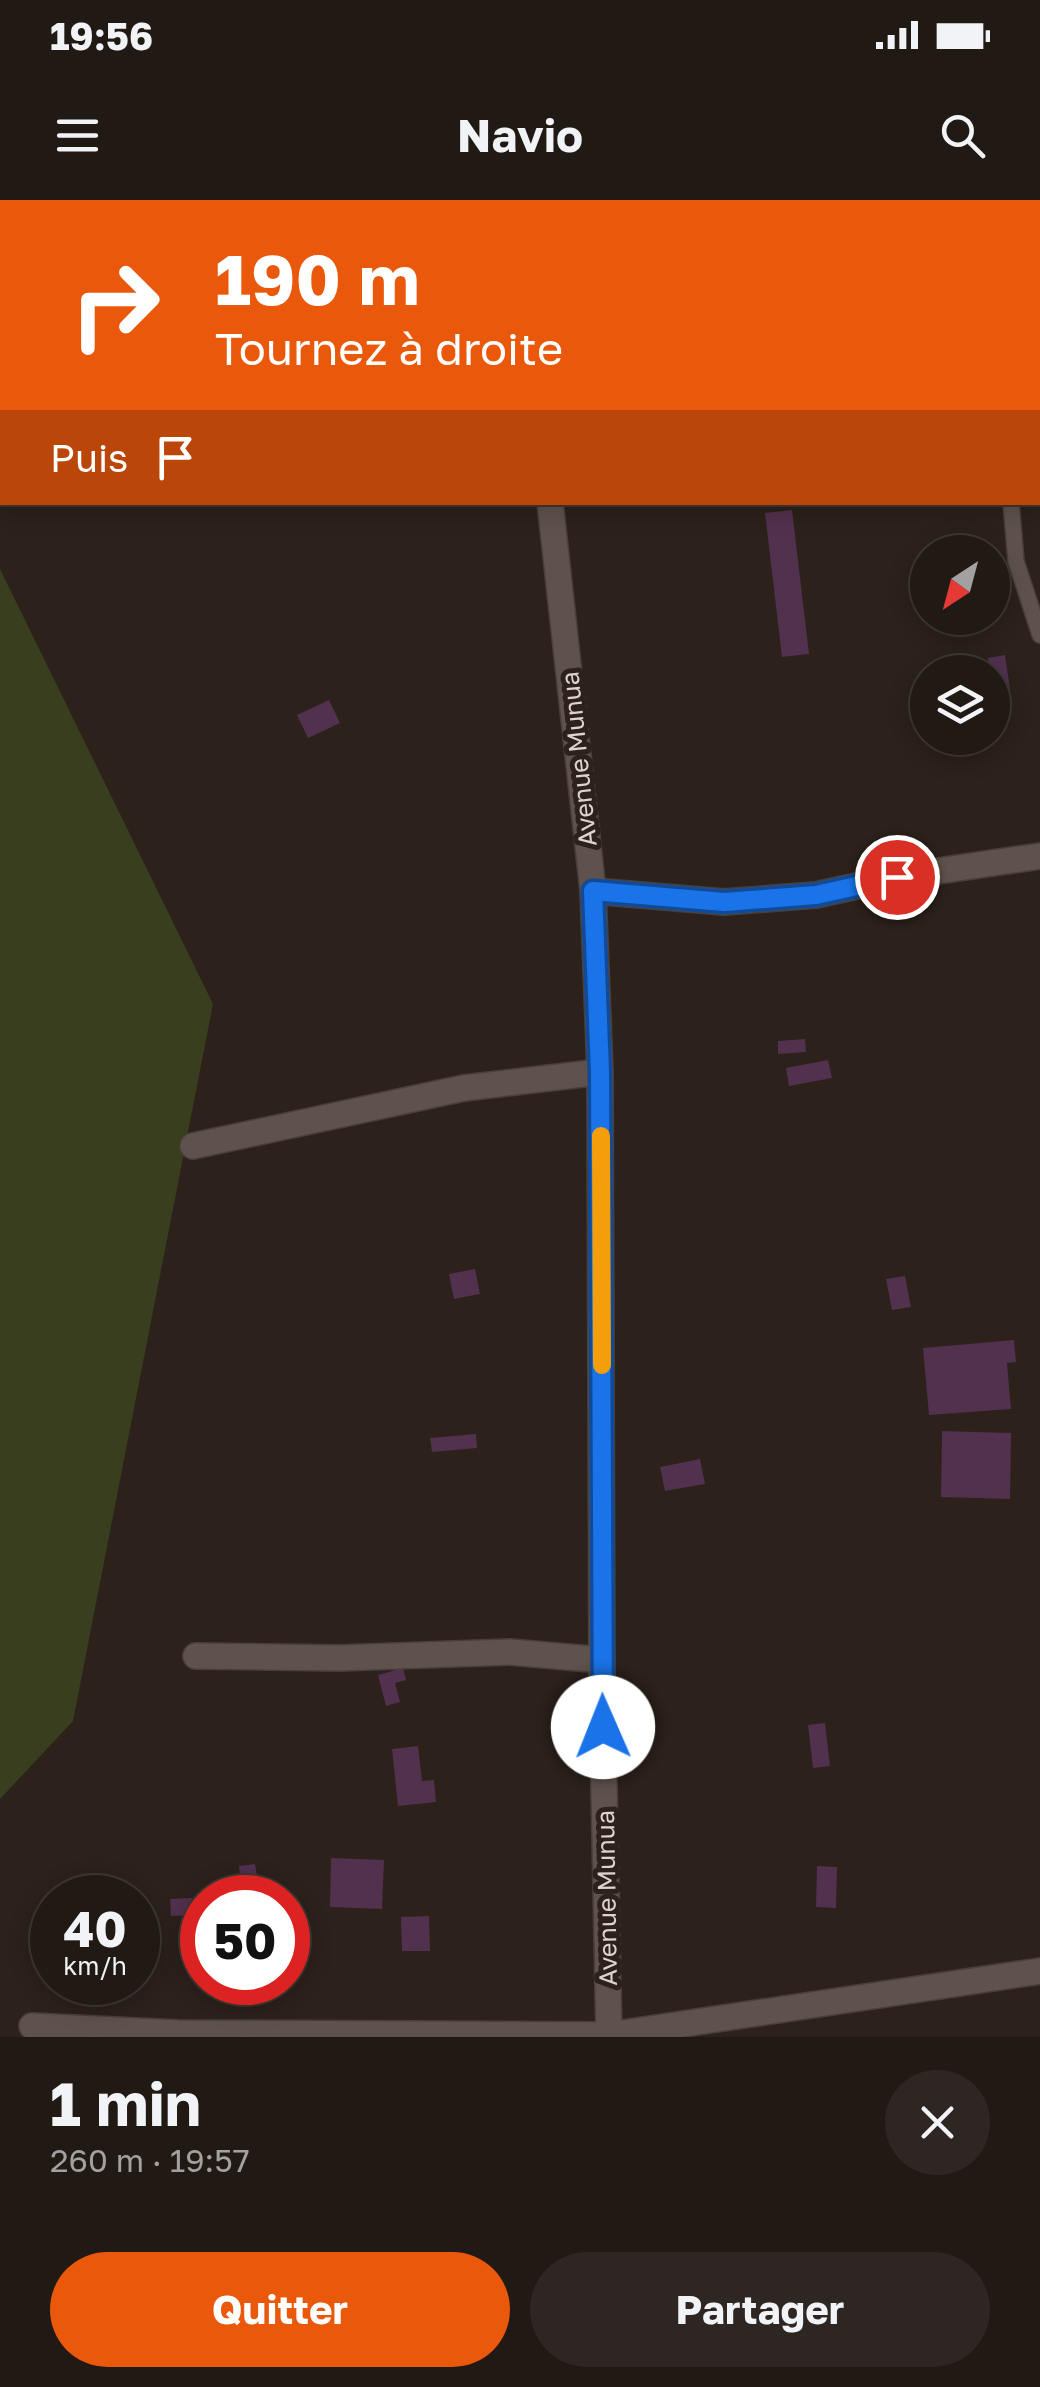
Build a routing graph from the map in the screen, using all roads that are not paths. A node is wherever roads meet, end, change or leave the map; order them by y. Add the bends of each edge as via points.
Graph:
1 (550, 505) edge
2 (1011, 505) edge
3 (1040, 635) edge
4 (1040, 856) edge
5 (1040, 865) edge
6 (593, 891) junction
7 (600, 1072) junction
8 (193, 1146) dead end
9 (196, 1656) dead end
10 (602, 1660) junction
11 (1040, 1971) edge
12 (32, 2026) dead end
13 (609, 2036) edge

1 - 6 street, Avenue Munua
2 - 3 lane via 1016,561
4 - 5 street
4 - 6 street via 816,895 724,902
6 - 7 street, Avenue Munua
7 - 8 street via 464,1088
7 - 10 street, Avenue Munua
9 - 10 street via 510,1652
10 - 13 street, Avenue Munua
11 - 13 street
12 - 13 street

